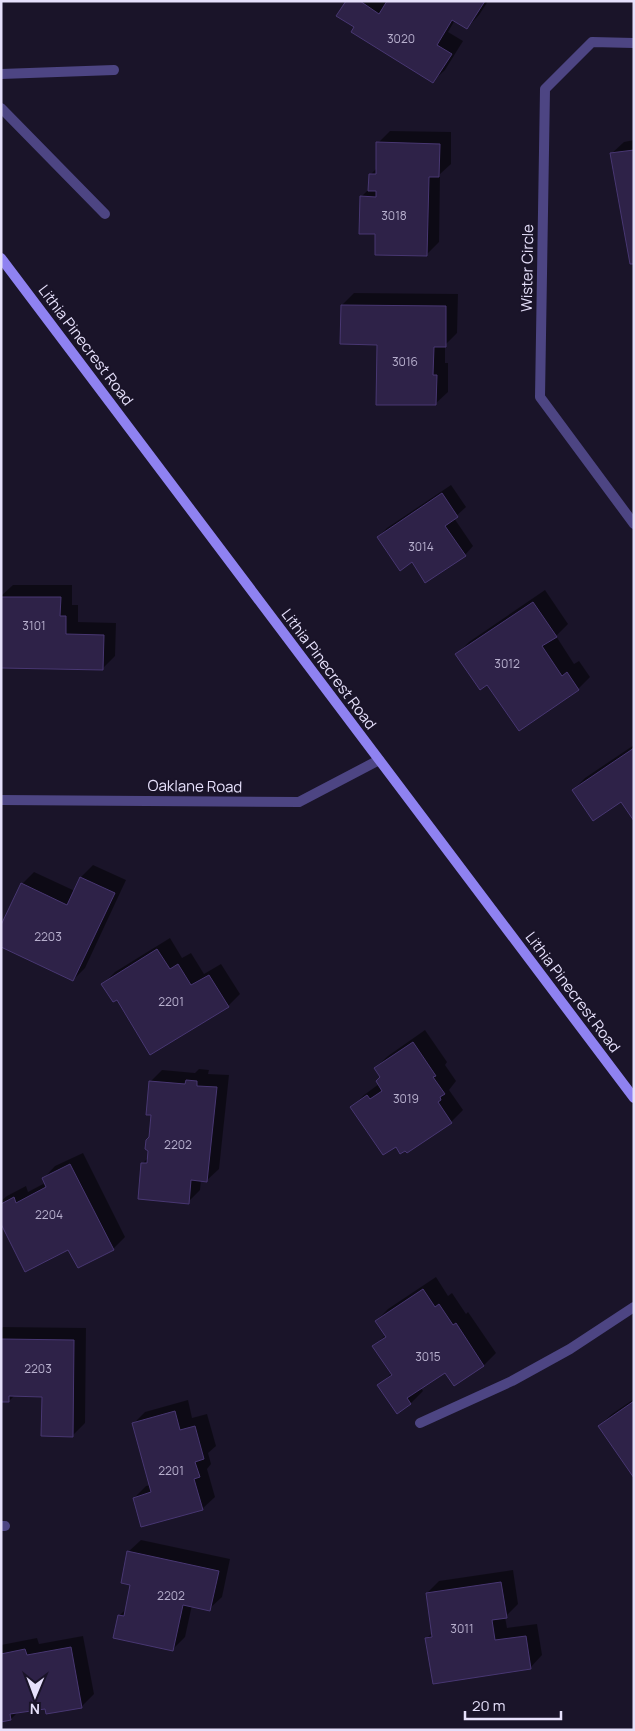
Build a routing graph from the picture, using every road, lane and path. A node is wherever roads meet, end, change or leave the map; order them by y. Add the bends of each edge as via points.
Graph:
1 (634, 43) edge
2 (114, 70) dead end
3 (1, 74) edge
4 (1, 108) edge
5 (105, 214) dead end
6 (1, 258) edge
7 (634, 524) edge
8 (379, 760) junction
9 (1, 800) edge
10 (634, 1098) edge
11 (634, 1307) edge
12 (420, 1423) dead end

1 - 7 street, Wister Circle via 592,42 544,89 540,398
2 - 3 street
4 - 5 street
6 - 8 main road, Lithia Pinecrest Road
8 - 9 street, Oaklane Road via 299,802
8 - 10 main road, Lithia Pinecrest Road
11 - 12 street via 570,1349 512,1381

